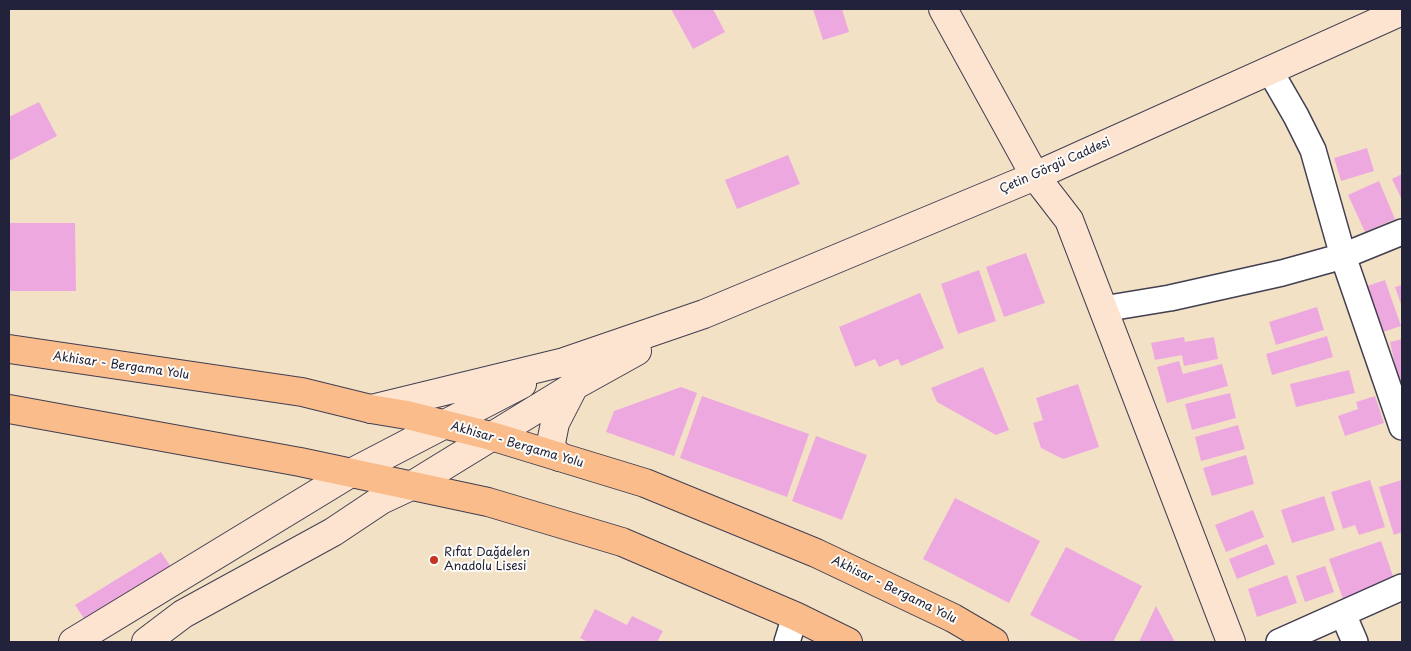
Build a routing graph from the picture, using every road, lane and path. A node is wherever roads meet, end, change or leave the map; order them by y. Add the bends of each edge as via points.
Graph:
1 (943, 9) edge
2 (1402, 11) edge
3 (1270, 71) junction
4 (1035, 176) junction
5 (1402, 232) edge
6 (1343, 256) junction
7 (1103, 308) junction
8 (9, 349) edge
9 (569, 374) junction
10 (9, 408) edge
11 (371, 410) junction
12 (442, 424) junction
13 (1402, 427) edge
14 (491, 436) junction
15 (560, 457) junction
16 (349, 474) junction
17 (411, 486) junction
18 (1402, 587) edge
19 (1343, 614) junction
20 (795, 616) junction
21 (85, 638) edge
22 (146, 642) edge
23 (787, 642) edge
24 (848, 642) edge
25 (994, 642) edge
26 (1231, 642) edge
27 (1279, 642) edge
28 (1355, 642) edge

1 - 4 main road
2 - 3 main road, Çetin Görgü Caddesi
3 - 4 main road, Çetin Görgü Caddesi
3 - 6 street via 1313,150
4 - 7 main road via 1069,220
4 - 9 main road, Çetin Görgü Caddesi
5 - 6 street
6 - 7 street via 1254,280
6 - 13 street
7 - 26 main road
8 - 11 main road, Akhisar - Bergama Yolu via 302,392
9 - 11 main road
9 - 12 main road
9 - 14 main road
9 - 15 main road via 550,448
10 - 16 main road
11 - 12 main road, Akhisar - Bergama Yolu
12 - 14 main road, Akhisar - Bergama Yolu
12 - 16 main road
14 - 15 main road, Akhisar - Bergama Yolu
14 - 17 main road
15 - 25 main road, Akhisar - Bergama Yolu via 645,483 816,553 953,618
16 - 17 main road
16 - 21 main road
17 - 20 main road via 488,502 622,542
17 - 22 main road via 380,500 333,532 183,614
18 - 19 street
19 - 27 street
19 - 28 street
20 - 23 street
20 - 24 main road

